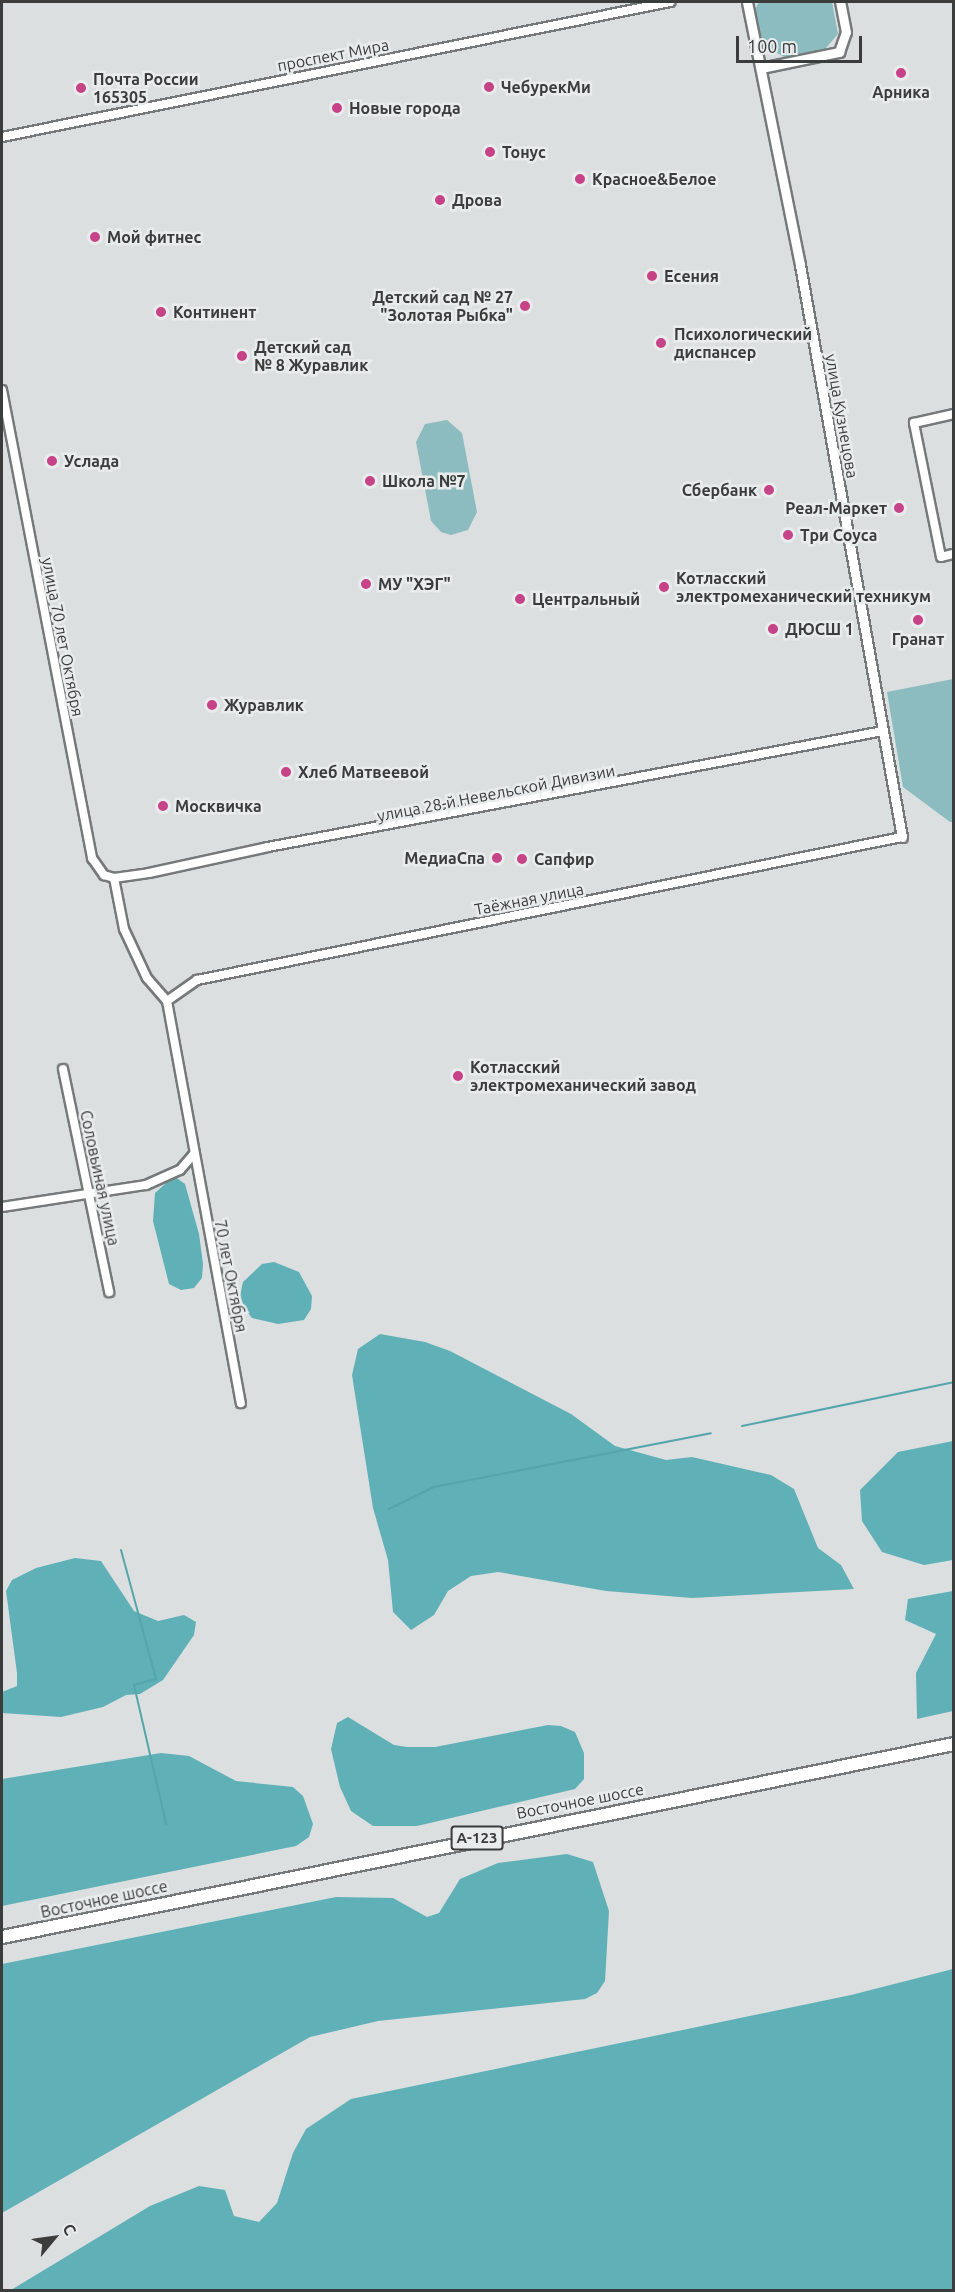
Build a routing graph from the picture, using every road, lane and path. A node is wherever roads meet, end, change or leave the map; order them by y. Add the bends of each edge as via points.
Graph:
1 (670, 2) edge
2 (747, 2) edge
3 (840, 2) edge
4 (761, 68) junction
5 (2, 137) edge
6 (2, 390) edge
7 (954, 414) edge
8 (953, 554) edge
9 (883, 731) junction
10 (902, 837) joint
11 (114, 878) junction
12 (167, 1001) junction
13 (63, 1069) dead end
14 (194, 1154) junction
15 (89, 1192) junction
16 (2, 1207) edge
17 (109, 1292) dead end
18 (241, 1403) dead end
19 (954, 1744) edge
20 (2, 1937) edge

1 - 5 street, проспект Мира
2 - 4 street, улица Кузнецова
3 - 4 street via 846,32 839,52
4 - 9 street, улица Кузнецова
6 - 11 street, улица 70 лет Октября via 92,858 104,875
7 - 8 street via 914,423 941,557
9 - 10 street, улица Кузнецова
9 - 11 street, улица 28-й Невельской Дивизии
10 - 12 street, Таёжная улица via 197,980
11 - 12 street via 124,929 147,978
12 - 14 street, 70 лет Октября
13 - 15 street, Соловьиная улица
14 - 15 street via 180,1170 163,1179
14 - 18 street, 70 лет Октября
15 - 16 street
15 - 17 street, Соловьиная улица
19 - 20 main road, Восточное шоссе / А-123

